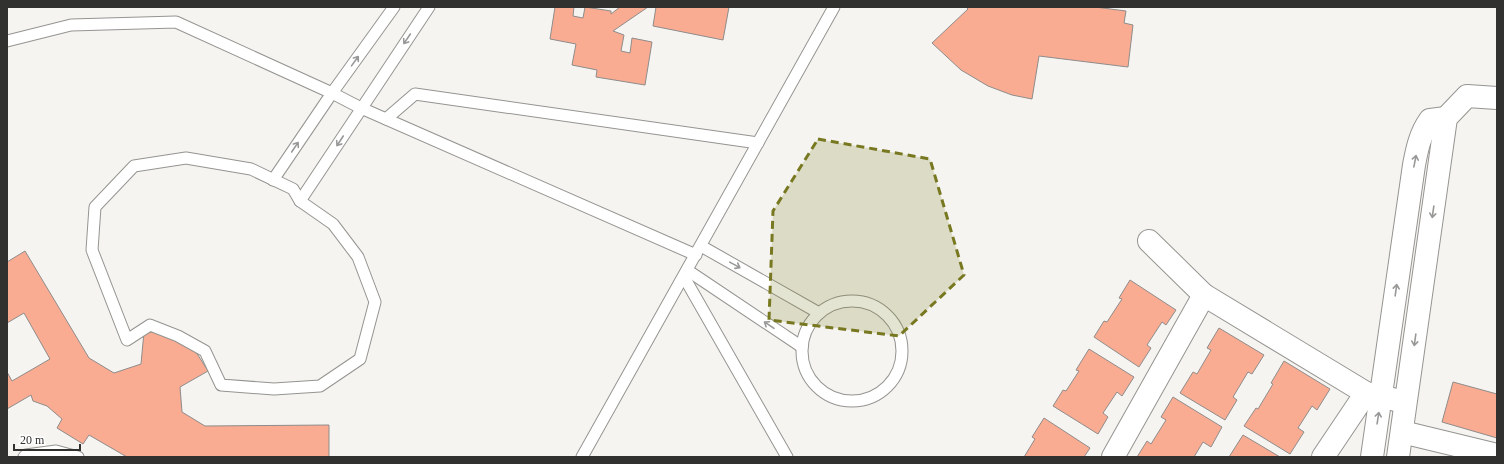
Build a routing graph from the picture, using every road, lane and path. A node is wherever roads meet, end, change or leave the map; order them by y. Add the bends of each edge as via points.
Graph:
1 (394, 7) edge
2 (429, 7) edge
3 (834, 7) edge
4 (7, 41) edge
5 (332, 93) junction
6 (1497, 98) edge
7 (361, 108) junction
8 (1446, 118) junction
9 (386, 119) junction
10 (758, 143) junction
11 (273, 180) junction
12 (300, 201) junction
13 (1149, 241) dead end
14 (699, 250) junction
15 (686, 274) junction
16 (1204, 295) junction
17 (819, 313) junction
18 (802, 347) junction
19 (1374, 395) junction
20 (1406, 403) junction
21 (1402, 432) junction
22 (1497, 456) edge
23 (24, 457) edge
24 (78, 457) edge
25 (582, 457) edge
26 (787, 457) edge
27 (1113, 457) edge
28 (1323, 457) edge
29 (1372, 457) edge
30 (1398, 457) edge

5 -> 1 lane
2 -> 7 lane
3 - 10 lane
4 - 5 lane via 71,25 176,22
5 - 7 lane
11 -> 5 lane
6 - 8 street via 1467,96
7 - 9 lane
7 -> 12 lane
19 -> 8 street via 1418,147 1423,130 1430,120
8 -> 20 street
9 - 10 lane via 415,94
9 - 14 lane
10 - 14 lane
11 - 12 lane via 293,189
11 - 12 lane via 251,168 186,158 134,166 95,207 92,250 127,340 150,325 178,336 205,351 221,385 274,388 320,386 360,359 375,302 358,257 334,224
13 - 16 street
14 - 15 lane
14 -> 17 lane
18 -> 15 lane
15 - 25 lane
15 - 26 lane
16 - 19 street
16 - 27 street
17 - 18 lane via 804,334
17 - 18 lane via 842,302 856,301 880,310 890,319 901,342 899,368 884,390 861,400 848,401 835,398 814,384 802,360
19 - 20 street
19 - 28 street
29 -> 19 street
20 - 21 street
21 - 22 street
21 - 30 street
23 - 24 lane via 56,451

